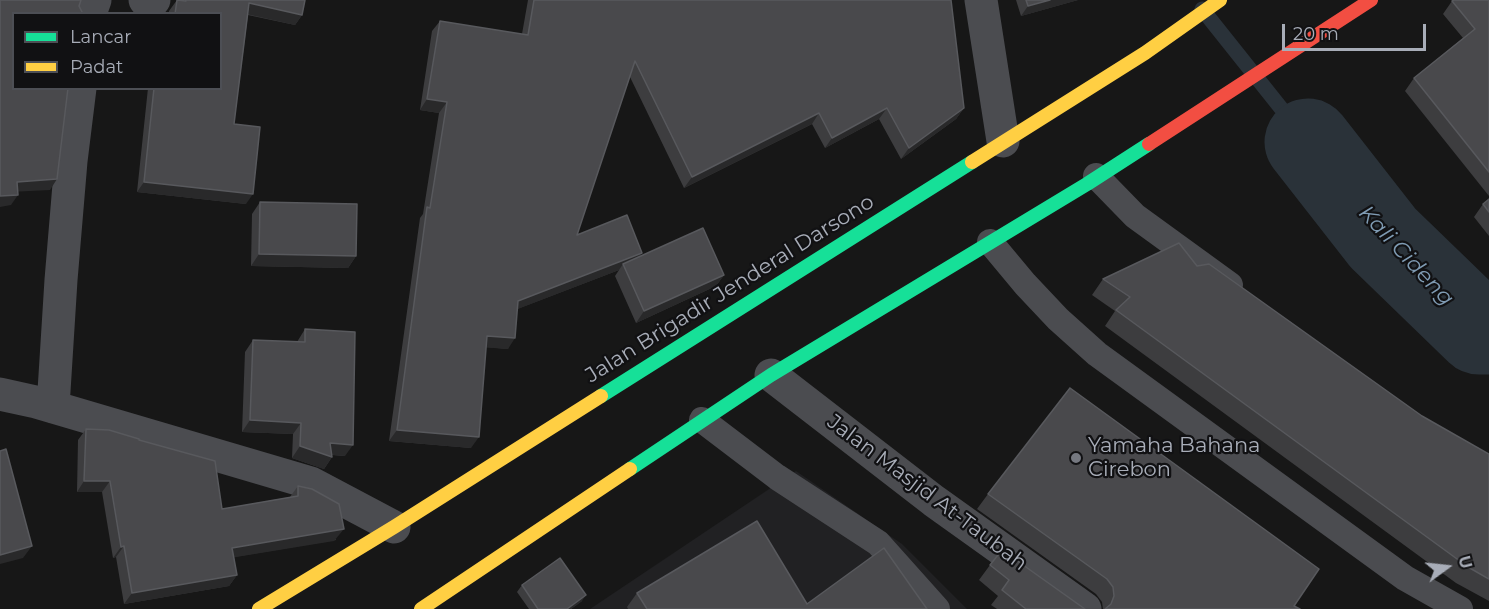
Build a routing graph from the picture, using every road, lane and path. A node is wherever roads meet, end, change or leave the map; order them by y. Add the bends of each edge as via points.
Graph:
1 (145, 0) edge
2 (154, 0) edge
3 (981, 0) edge
4 (1220, 0) edge
5 (1371, 0) edge
6 (80, 90) edge
7 (1003, 141) junction
8 (1096, 176) junction
9 (990, 242) junction
10 (1247, 297) edge
11 (771, 375) junction
12 (0, 394) edge
13 (53, 407) junction
14 (702, 420) junction
15 (394, 527) junction
16 (259, 609) edge
17 (421, 609) edge
18 (937, 609) edge
19 (1085, 609) edge
20 (1460, 609) edge

1 - 2 street
3 - 7 street
4 - 7 highway, Jalan Brigadir Jenderal Darsono via 1145,53
5 - 8 highway
6 - 13 street
7 - 15 highway, Jalan Brigadir Jenderal Darsono
8 - 9 highway
8 - 10 lane via 1135,216
9 - 11 highway
9 - 20 lane via 1025,285 1097,354 1405,578
11 - 14 highway
11 - 19 street, Jalan Masjid At-Taubah via 934,501
12 - 13 street
13 - 15 street via 312,483
14 - 17 highway
14 - 18 lane via 777,477 878,543
15 - 16 highway, Jalan Brigadir Jenderal Darsono

